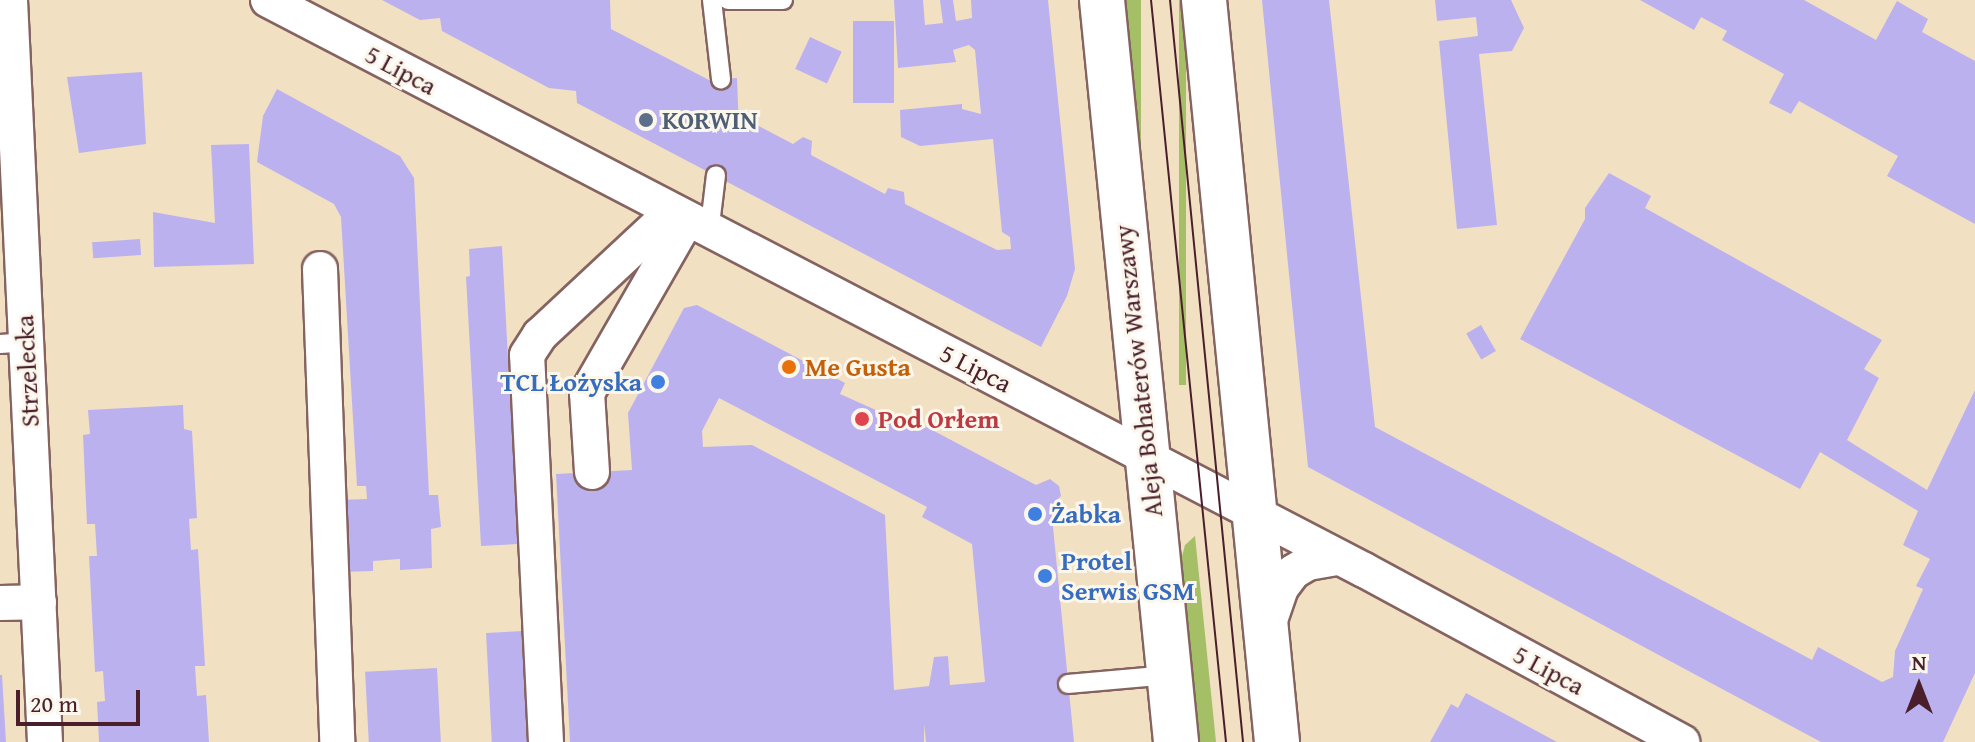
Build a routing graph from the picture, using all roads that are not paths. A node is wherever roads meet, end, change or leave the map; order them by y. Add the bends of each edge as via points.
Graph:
1 (10, 0) edge
2 (268, 0) edge
3 (712, 0) edge
4 (728, 0) edge
5 (783, 0) edge
6 (1102, 0) edge
7 (1204, 0) edge
8 (721, 79) dead end
9 (716, 175) dead end
10 (688, 222) junction
11 (320, 269) dead end
12 (13, 343) edge
13 (1146, 456) junction
14 (592, 472) dead end
15 (1255, 514) junction
16 (1337, 558) junction
17 (39, 602) junction
18 (0, 603) edge
19 (1267, 633) junction
20 (1169, 675) junction
21 (1068, 684) dead end
22 (45, 742) edge
23 (337, 742) edge
24 (546, 742) edge
25 (1176, 742) edge
26 (1277, 742) edge
27 (1682, 742) edge

1 - 12 street, Strzelecka
2 - 10 street, 5 Lipca
3 - 8 lane
4 - 5 lane
6 - 13 street, Aleja Bohaterów Warszawy
7 - 15 street
9 - 10 lane
10 - 13 street, 5 Lipca
10 - 14 street via 587,393
10 - 24 street via 540,335 527,355
11 - 23 street
12 - 17 street, Strzelecka
13 - 15 street, 5 Lipca
13 - 20 street, Aleja Bohaterów Warszawy
15 - 16 street, 5 Lipca
15 - 19 street
16 - 19 street via 1308,563 1293,572 1281,588
16 - 27 street, 5 Lipca
17 - 18 street
17 - 22 street, Strzelecka
19 - 26 street
20 - 21 lane
20 - 25 street, Aleja Bohaterów Warszawy

